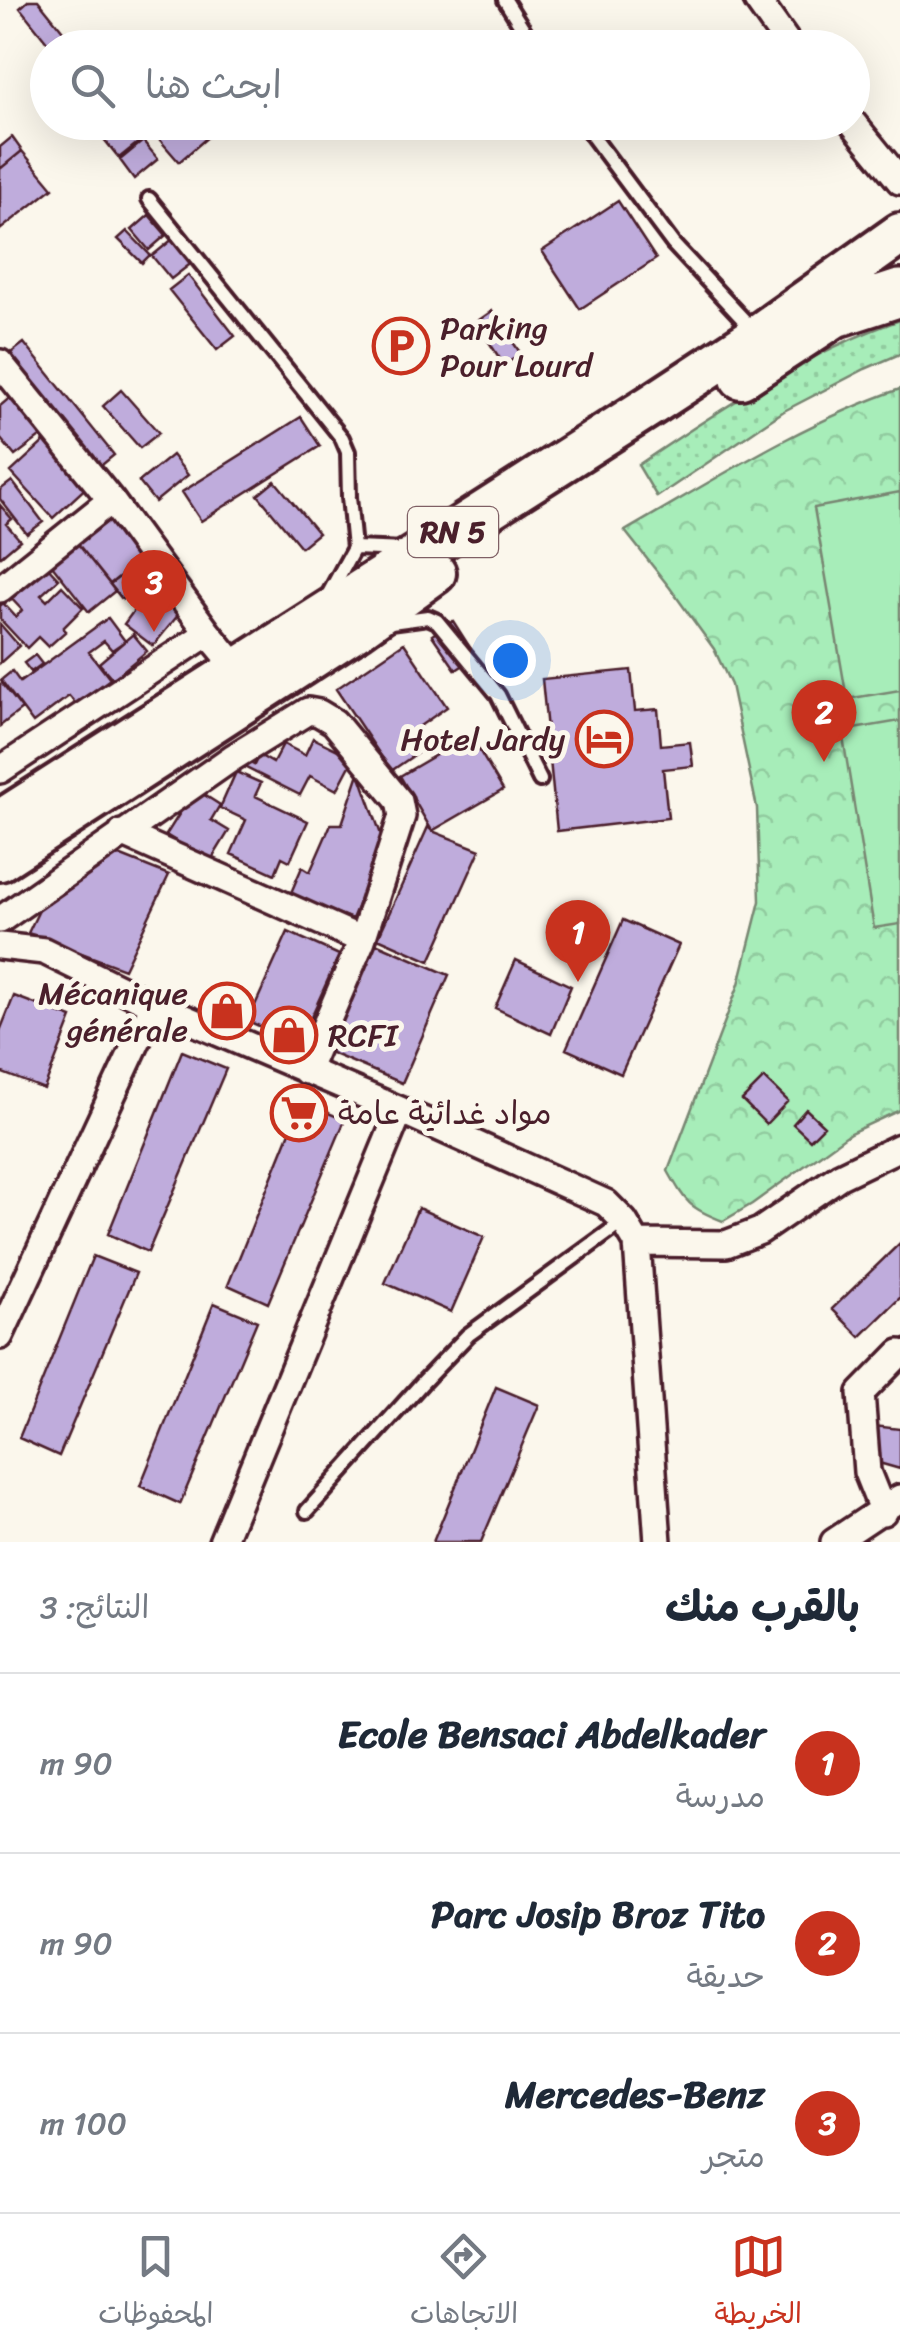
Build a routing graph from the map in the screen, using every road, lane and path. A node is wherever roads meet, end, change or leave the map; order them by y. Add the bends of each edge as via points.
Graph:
1 (506, 0) edge
2 (757, 0) edge
3 (524, 30) edge
4 (778, 30) edge
5 (595, 140) edge
6 (866, 140) edge
7 (900, 182) edge
8 (150, 199) dead end
9 (900, 234) edge
10 (900, 273) edge
11 (900, 293) edge
12 (842, 312) junction
13 (758, 335) junction
14 (4, 377) edge
15 (111, 500) junction
16 (354, 548) junction
17 (423, 550) junction
18 (0, 589) edge
19 (316, 619) junction
20 (360, 627) junction
21 (208, 633) junction
22 (238, 669) junction
23 (223, 740) junction
24 (0, 770) edge
25 (540, 780) dead end
26 (0, 821) edge
27 (122, 832) junction
28 (0, 860) edge
29 (0, 920) edge
30 (362, 940) junction
31 (0, 946) edge
32 (154, 1006) junction
33 (306, 1071) junction
34 (400, 1110) junction
35 (900, 1147) edge
36 (631, 1232) junction
37 (0, 1336) edge
38 (900, 1353) edge
39 (891, 1505) edge
40 (307, 1511) dead end
41 (222, 1542) edge
42 (658, 1542) edge
43 (834, 1542) edge

1 - 3 lane
2 - 4 street
5 - 13 lane via 673,244
6 - 7 street
8 - 16 lane via 342,438
9 - 13 highway, RN 5
10 - 12 highway, RN 5
11 - 12 highway
12 - 20 highway, RN 5
13 - 17 highway, RN 5
14 - 15 street
15 - 18 street
15 - 21 street
16 - 17 lane
16 - 19 lane
17 - 19 highway, RN 5
19 - 22 highway, RN 5
20 - 23 highway, RN 5
20 - 25 lane via 437,621 498,696
21 - 22 street
21 - 24 street
22 - 26 highway, RN 5
23 - 27 street
23 - 28 highway, RN 5
23 - 30 street via 319,713 334,722 398,800 402,816
27 - 29 street
27 - 30 street
30 - 33 street
31 - 32 street via 44,952
32 - 33 street
32 - 37 street
33 - 34 street
34 - 36 street via 606,1203
34 - 41 street
35 - 36 street via 840,1176 760,1231 726,1244
36 - 40 lane via 468,1336
36 - 42 street
38 - 39 street via 860,1393 867,1472
39 - 43 street

